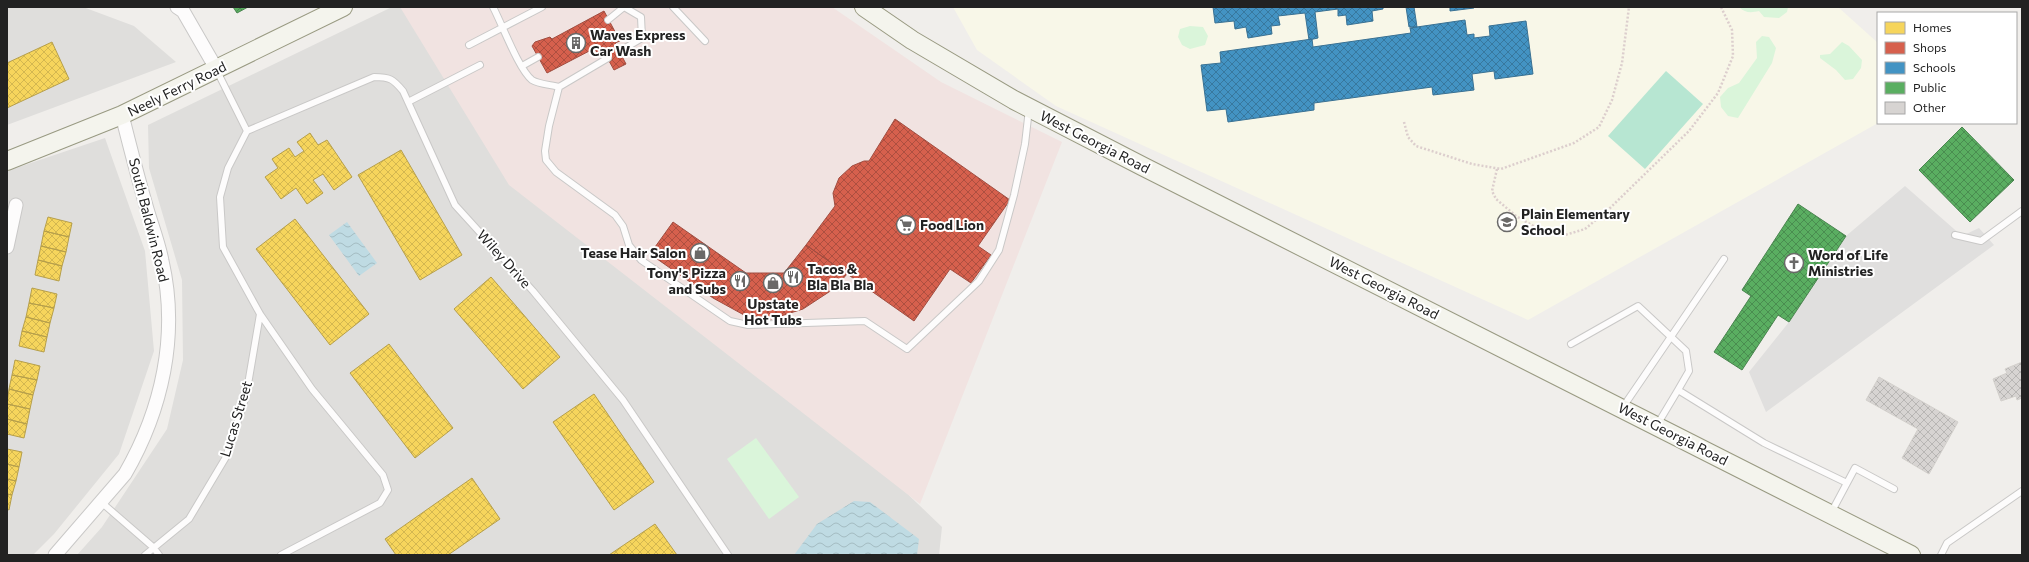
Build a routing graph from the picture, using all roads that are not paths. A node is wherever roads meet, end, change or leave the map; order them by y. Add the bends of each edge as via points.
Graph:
1 (177, 7) edge
2 (343, 7) edge
3 (493, 7) edge
4 (542, 7) edge
5 (673, 7) edge
6 (864, 7) edge
7 (608, 20) dead end
8 (504, 27) junction
9 (705, 41) dead end
10 (469, 45) dead end
11 (620, 51) dead end
12 (538, 57) dead end
13 (608, 58) dead end
14 (480, 65) dead end
15 (522, 66) junction
16 (217, 70) junction
17 (559, 87) junction
18 (408, 102) junction
19 (1029, 107) junction
20 (122, 115) junction
21 (248, 131) junction
22 (7, 161) edge
23 (16, 205) dead end
24 (2022, 211) edge
25 (1955, 235) dead end
26 (7, 247) edge
27 (1724, 259) dead end
28 (260, 314) junction
29 (1671, 336) junction
30 (1572, 344) dead end
31 (1678, 390) junction
32 (1622, 408) junction
33 (1656, 426) junction
34 (1847, 483) junction
35 (1894, 489) dead end
36 (2022, 491) edge
37 (101, 502) junction
38 (1831, 514) junction
39 (153, 547) junction
40 (55, 555) edge
41 (145, 555) edge
42 (159, 555) edge
43 (281, 555) edge
44 (728, 555) edge
45 (1911, 555) edge
46 (1942, 555) edge

1 - 16 street via 184,11
2 - 16 main road, Neely Ferry Road
3 - 8 lane
4 - 8 lane
5 - 9 lane
6 - 19 main road, West Georgia Road via 942,58
7 - 11 lane via 624,8 641,17 642,38
8 - 10 lane
8 - 15 lane via 517,60
12 - 15 lane
13 - 17 lane
14 - 18 lane
15 - 17 lane via 532,80
16 - 20 main road, Neely Ferry Road
16 - 21 lane
17 - 19 lane via 549,126 546,160 556,172 615,215 623,226 629,245 641,260 730,321 748,325 865,321 907,349 979,281 999,250 1025,144
18 - 21 lane, Wiley Drive via 396,82 388,77 374,77
18 - 44 lane, Wiley Drive via 455,206 533,291 623,400
19 - 32 main road, West Georgia Road
20 - 22 main road, Neely Ferry Road
20 - 37 street, South Baldwin Road via 162,261 168,298 169,330 159,396 148,430 124,474
21 - 28 lane via 228,168 220,197 223,247
23 - 26 street
24 - 25 lane via 1981,241
27 - 29 lane
28 - 39 lane, Lucas Street via 246,396 226,457 189,519
28 - 43 lane via 312,389 383,475 388,490 380,503
29 - 30 lane via 1638,306
29 - 31 lane via 1686,351 1689,371
29 - 32 lane
31 - 33 lane
31 - 34 lane via 1764,442
32 - 33 main road, West Georgia Road
33 - 38 main road, West Georgia Road
34 - 35 lane via 1855,468
34 - 38 lane
36 - 46 lane via 1947,543
37 - 39 lane
37 - 40 street, South Baldwin Road
38 - 45 main road, West Georgia Road
39 - 41 lane, Lucas Street
39 - 42 lane

